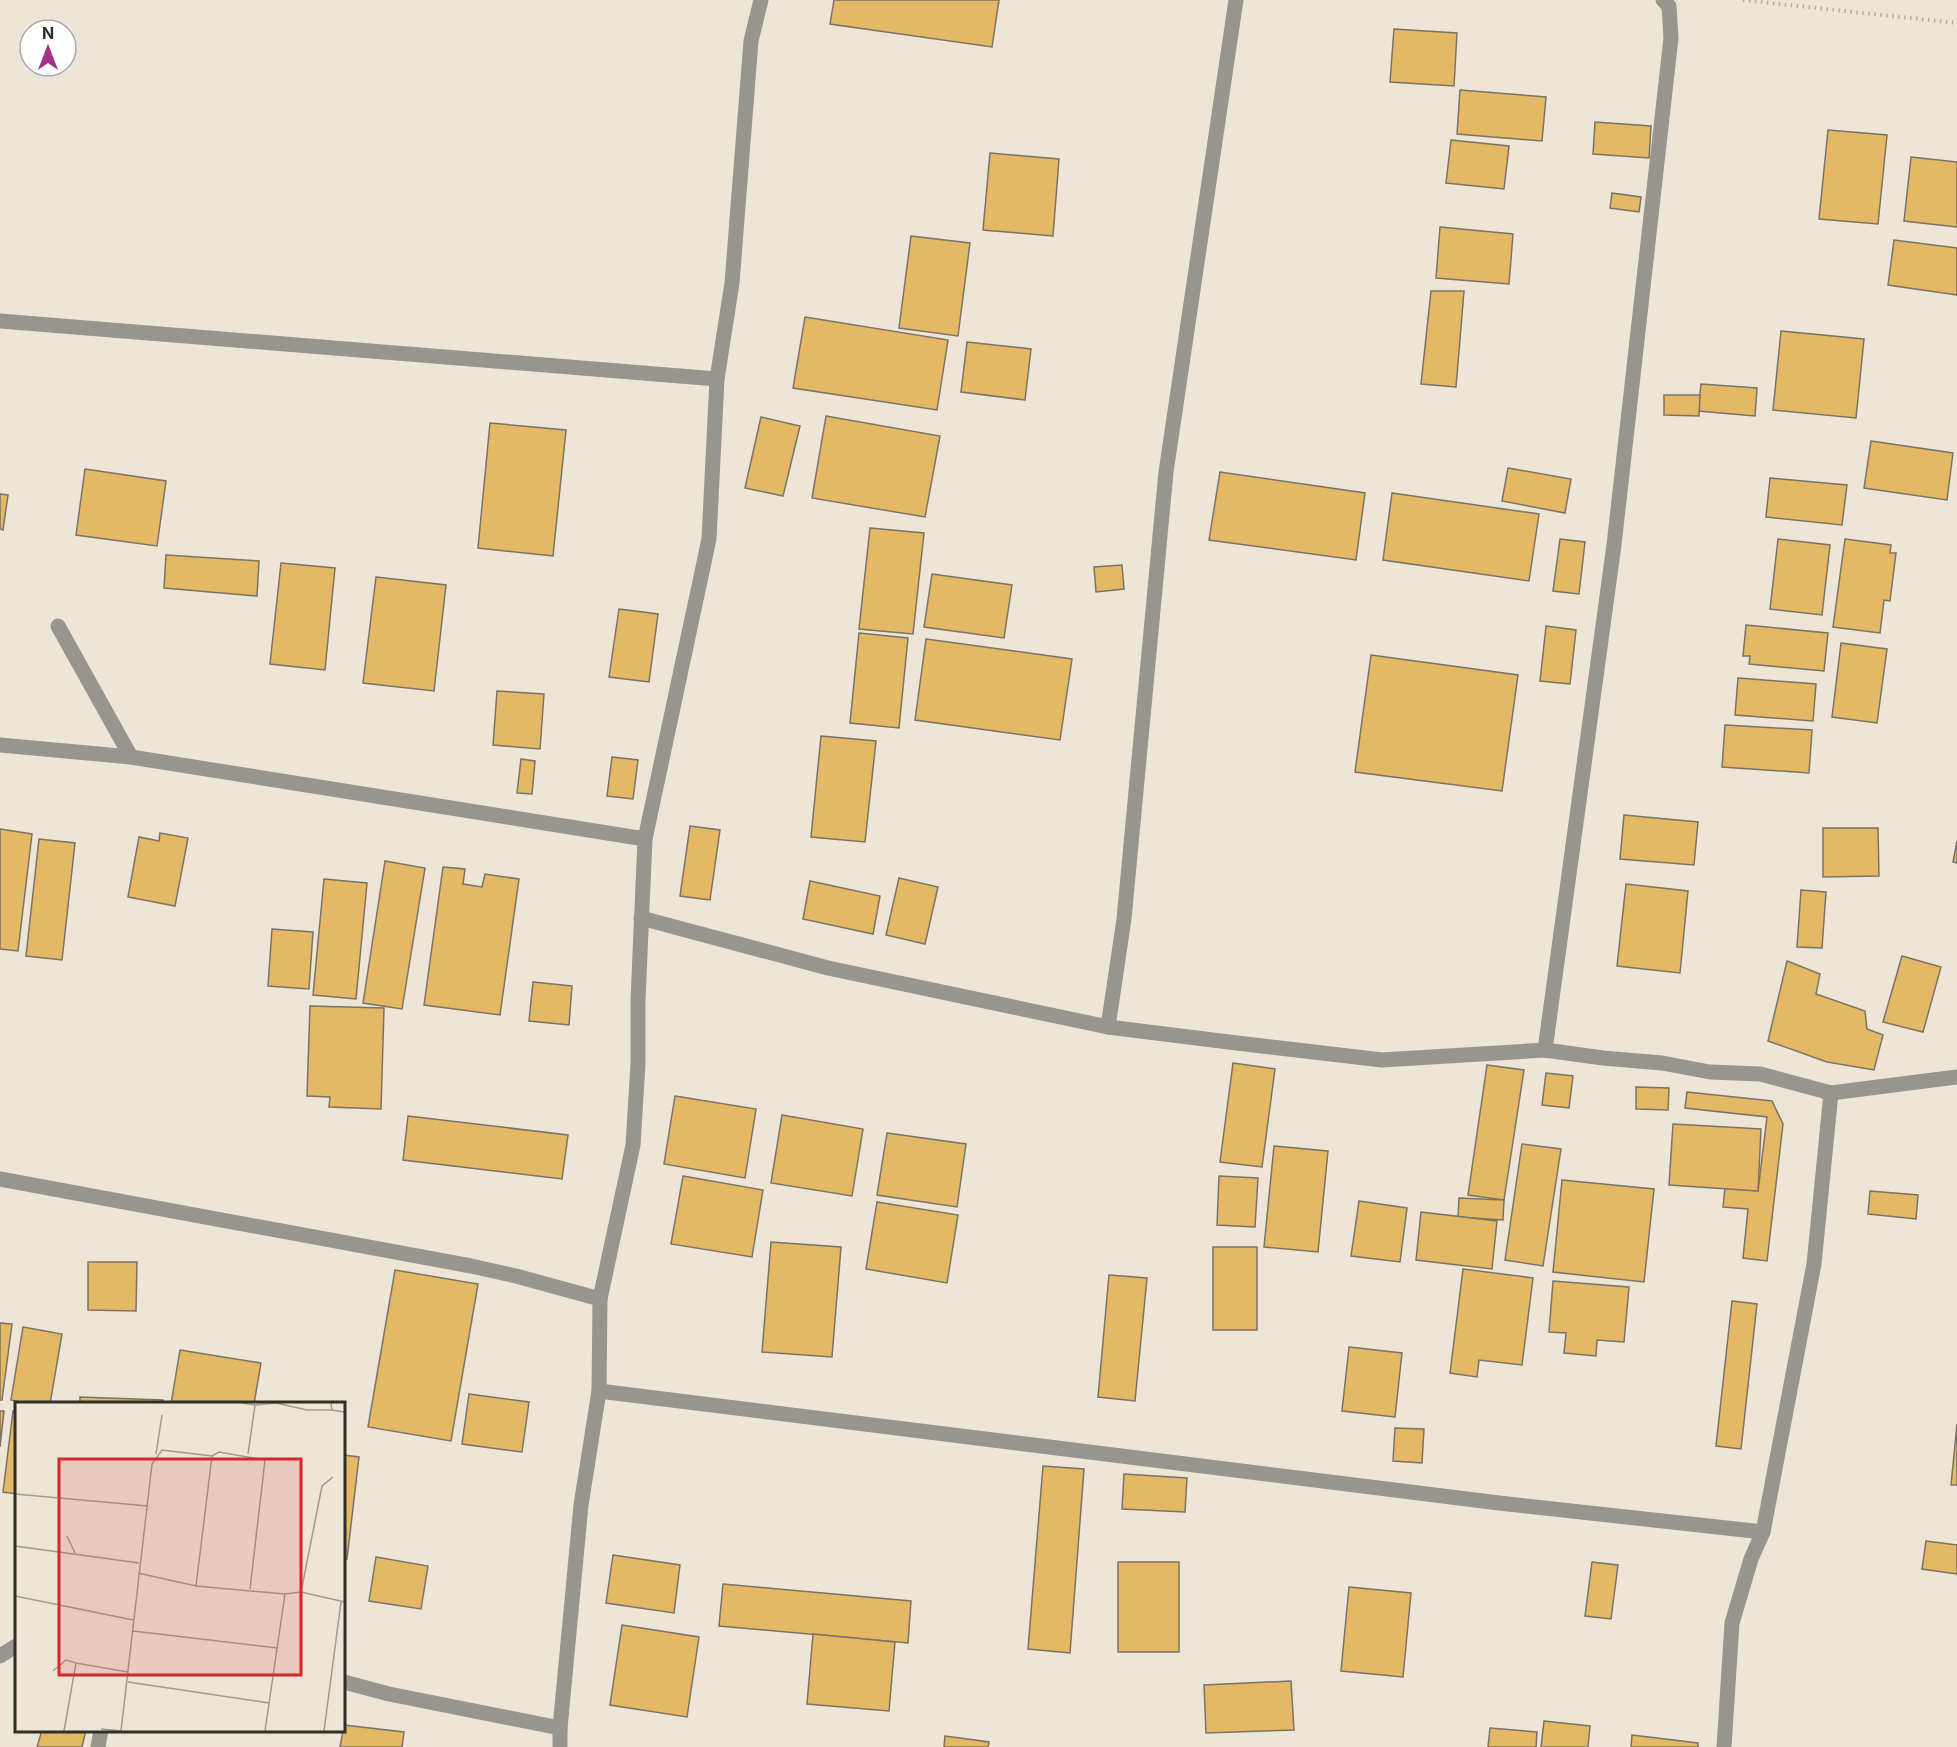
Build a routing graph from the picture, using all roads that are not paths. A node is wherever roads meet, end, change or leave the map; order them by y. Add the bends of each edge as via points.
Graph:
1 (761, 0) edge
2 (1236, 0) edge
3 (1663, 0) edge
4 (0, 321) edge
5 (717, 379) junction
6 (58, 626) dead end
7 (0, 745) edge
8 (131, 757) junction
9 (645, 839) junction
10 (640, 918) junction
11 (1108, 1027) junction
12 (1545, 1050) junction
13 (1957, 1077) edge
14 (1831, 1094) junction
15 (0, 1179) edge
16 (600, 1299) junction
17 (599, 1391) junction
18 (1763, 1532) junction
19 (15, 1647) edge
20 (0, 1656) edge
21 (345, 1682) edge
22 (560, 1728) junction
23 (101, 1732) edge
24 (98, 1747) edge
25 (560, 1747) edge
26 (1724, 1747) edge

1 - 5 street via 751,41 732,283
2 - 11 street via 1166,472 1124,919
3 - 12 street via 1670,6 1671,38 1624,463
4 - 5 street
5 - 9 street via 709,539
6 - 8 street
7 - 8 street
8 - 9 street
9 - 10 street
10 - 11 street via 828,968
10 - 16 street via 633,1145
11 - 12 street via 1382,1060
12 - 14 street via 1710,1072 1760,1074
13 - 14 street
14 - 18 street via 1814,1264
15 - 16 street via 471,1266
16 - 17 street
17 - 18 street
17 - 22 street via 581,1505
18 - 26 street via 1732,1623
19 - 20 street
21 - 22 street
22 - 25 street
23 - 24 street

